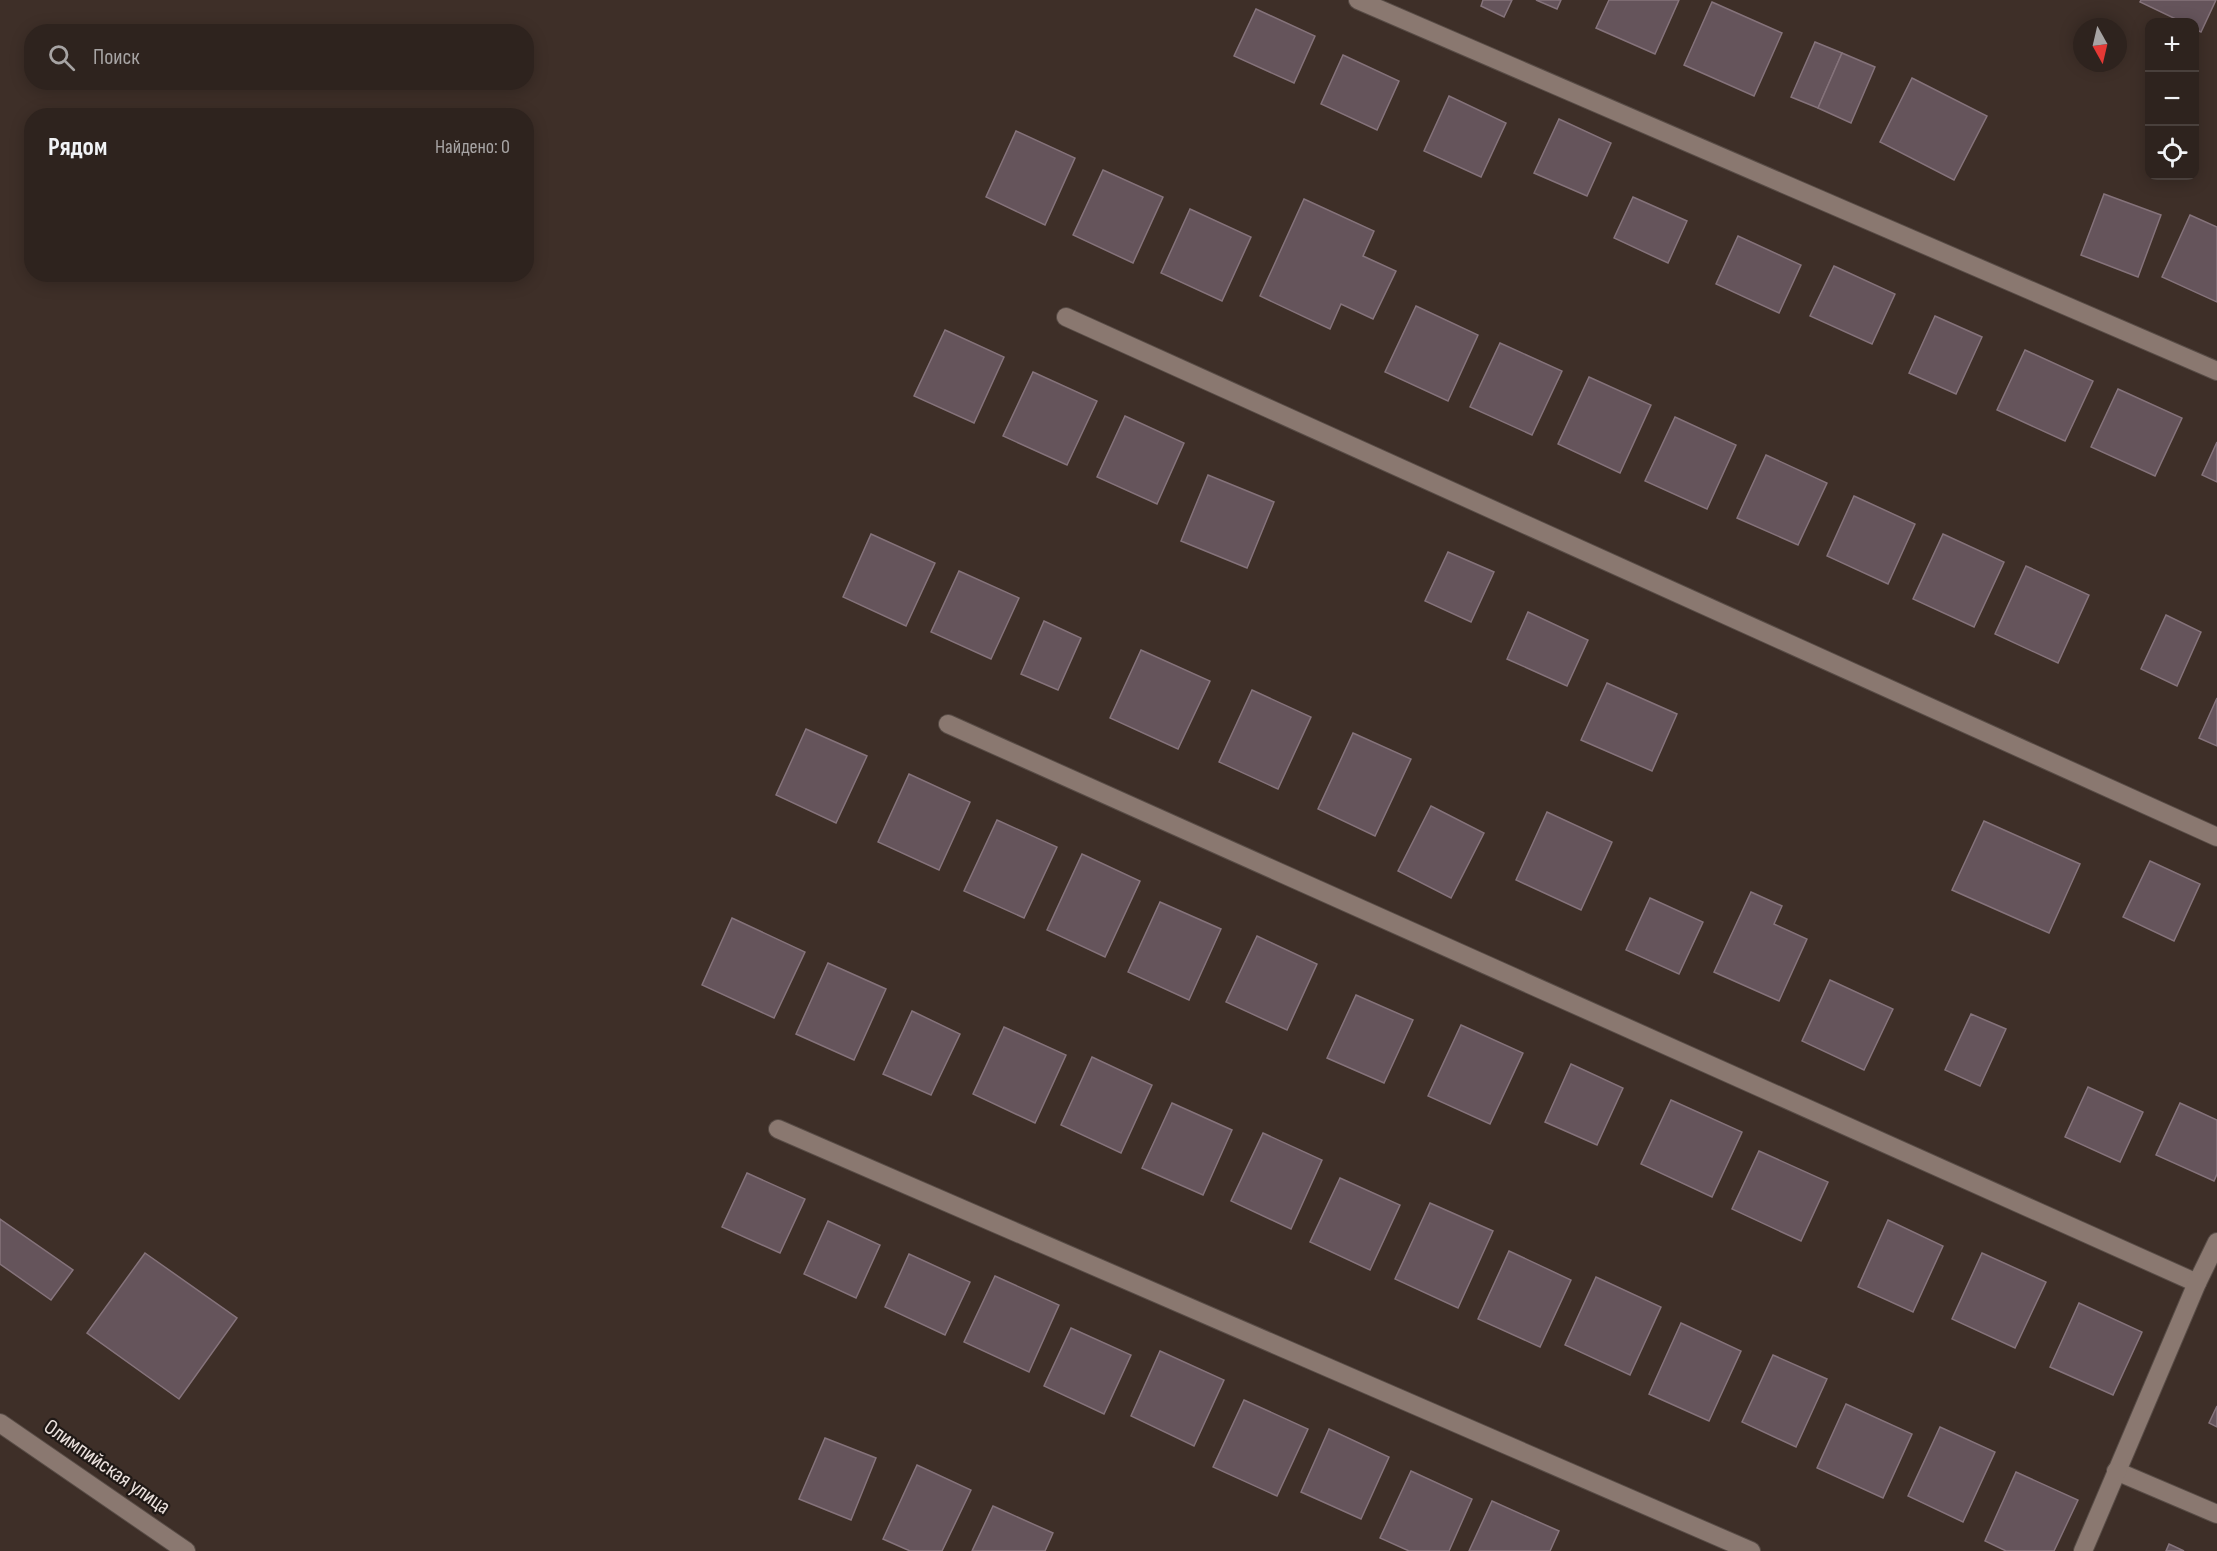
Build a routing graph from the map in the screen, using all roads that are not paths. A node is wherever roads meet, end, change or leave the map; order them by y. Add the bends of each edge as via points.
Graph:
1 (1358, 0) edge
2 (1066, 317) dead end
3 (2217, 371) edge
4 (948, 724) dead end
5 (2217, 837) edge
6 (778, 1129) dead end
7 (2217, 1242) edge
8 (2197, 1283) junction
9 (0, 1423) edge
10 (2116, 1471) junction
11 (2217, 1514) edge
12 (186, 1551) edge
13 (1751, 1551) edge
14 (2083, 1551) edge

1 - 3 street
2 - 5 street
4 - 8 street
6 - 13 street
7 - 8 street
8 - 10 street
9 - 12 street, Олимпийская улица
10 - 11 street
10 - 14 street

